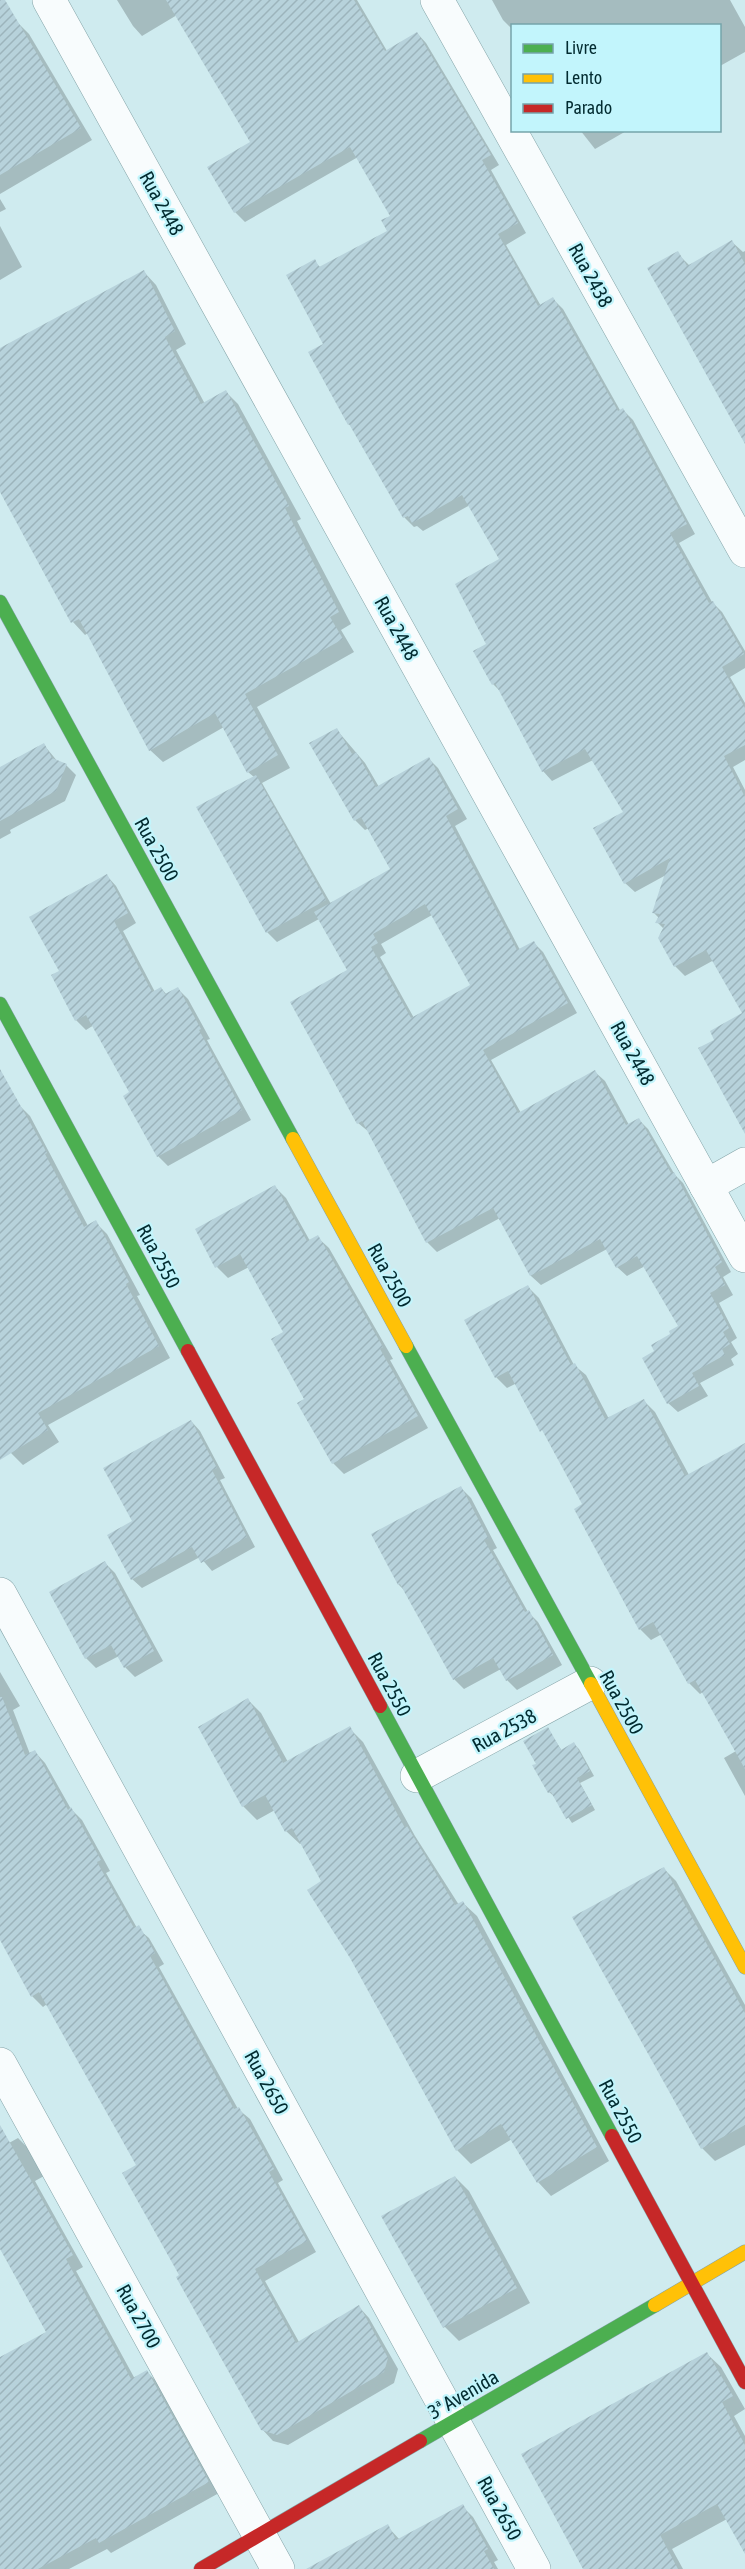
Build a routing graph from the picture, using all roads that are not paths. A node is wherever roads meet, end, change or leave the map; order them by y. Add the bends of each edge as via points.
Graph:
1 (49, 0) edge
2 (437, 0) edge
3 (745, 550) edge
4 (0, 602) edge
5 (0, 1004) edge
6 (745, 1164) edge
7 (706, 1186) junction
8 (745, 1256) edge
9 (0, 1594) edge
10 (590, 1683) junction
11 (417, 1776) junction
12 (745, 1967) edge
13 (0, 2064) edge
14 (745, 2252) edge
15 (692, 2283) junction
16 (745, 2382) edge
17 (453, 2422) junction
18 (259, 2535) junction
19 (201, 2569) edge
20 (278, 2569) edge
21 (534, 2569) edge

1 - 7 street, Rua 2448
2 - 3 street, Rua 2438
4 - 10 main road, Rua 2500
5 - 11 main road, Rua 2550
6 - 7 street
7 - 8 street, Rua 2448
9 - 17 street, Rua 2650
10 - 11 street, Rua 2538
10 - 12 main road, Rua 2500
11 - 15 main road, Rua 2550
13 - 18 street, Rua 2700
14 - 15 main road, 3ª Avenida
15 - 16 main road, Rua 2550
15 - 17 main road, 3ª Avenida
17 - 18 main road, 3ª Avenida
17 - 21 street, Rua 2650
18 - 19 main road, 3ª Avenida
18 - 20 street, Rua 2700

